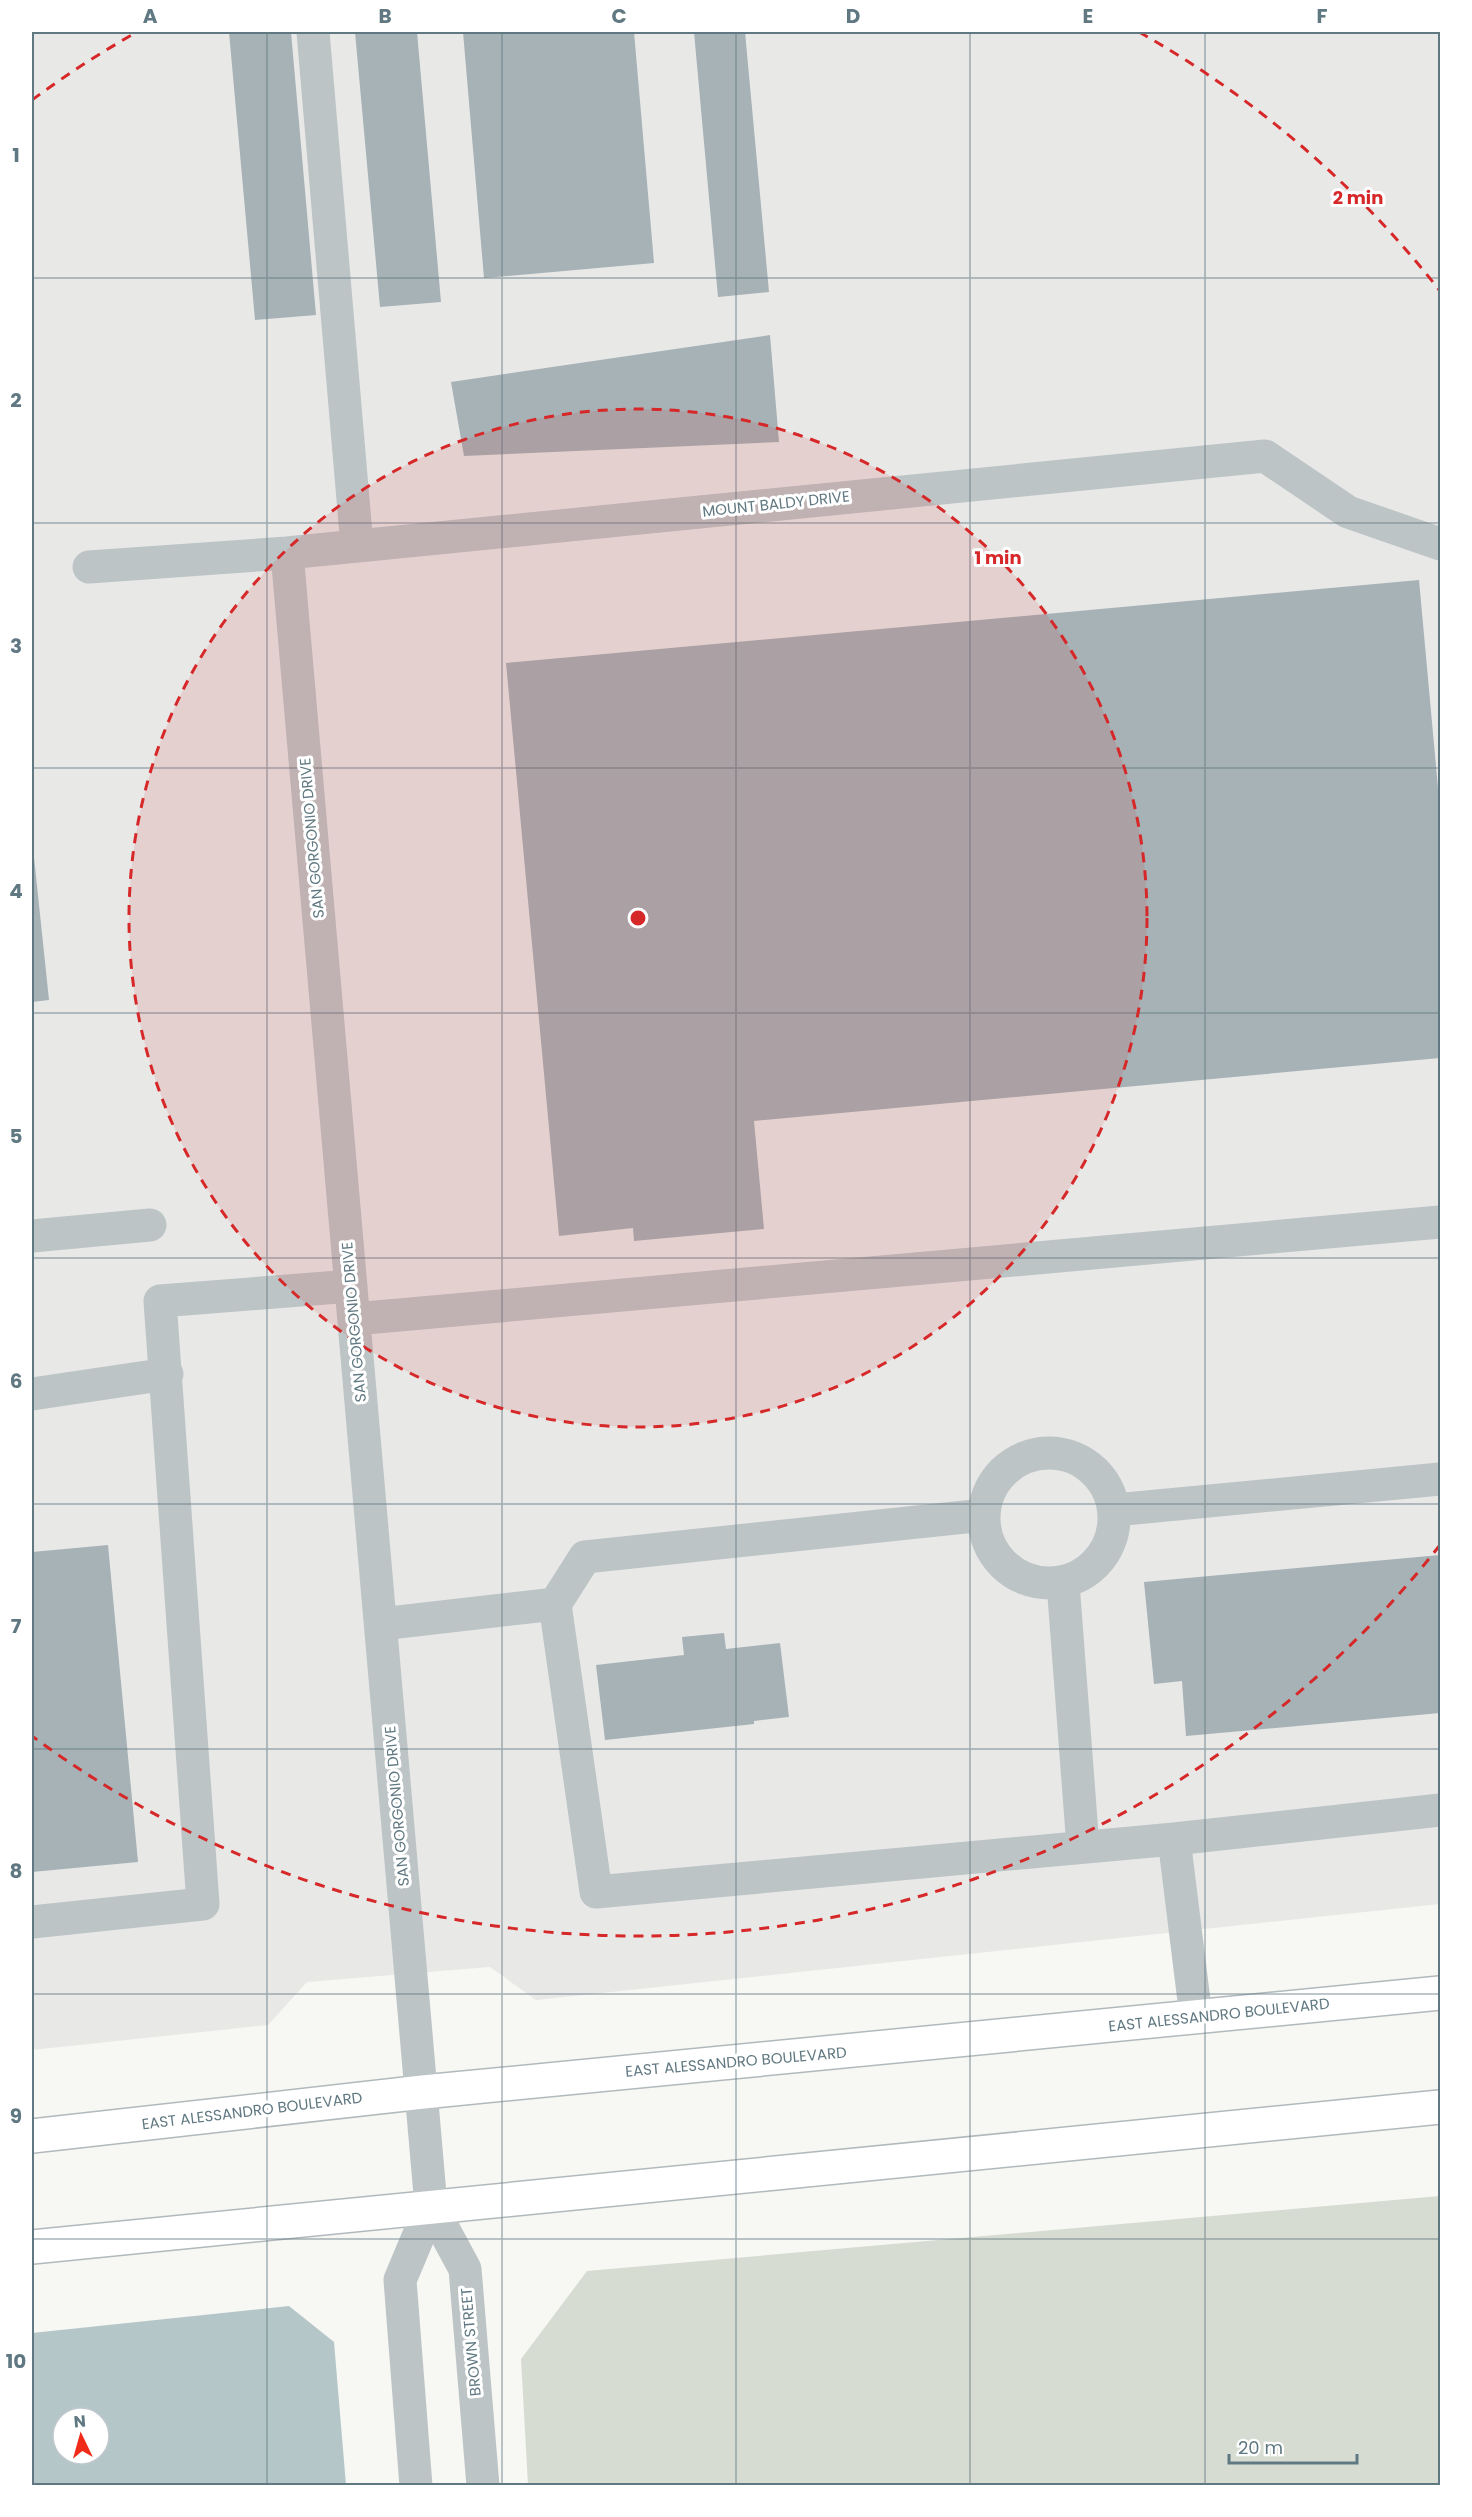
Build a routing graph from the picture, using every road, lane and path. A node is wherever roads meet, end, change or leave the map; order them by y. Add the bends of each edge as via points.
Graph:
1 (313, 32) edge
2 (1440, 544) edge
3 (357, 546) junction
4 (286, 553) junction
5 (89, 567) dead end
6 (1440, 1222) edge
7 (150, 1225) dead end
8 (32, 1236) edge
9 (351, 1286) junction
10 (354, 1319) junction
11 (167, 1374) junction
12 (32, 1394) edge
13 (1440, 1479) edge
14 (1115, 1510) junction
15 (984, 1515) junction
16 (1063, 1582) junction
17 (555, 1604) junction
18 (381, 1624) junction
19 (1440, 1810) edge
20 (1174, 1839) junction
21 (1083, 1847) junction
22 (32, 1922) edge
23 (1440, 1993) edge
24 (1196, 2017) junction
25 (423, 2092) junction
26 (1440, 2107) edge
27 (32, 2136) edge
28 (431, 2206) junction
29 (32, 2247) edge
30 (416, 2486) edge
31 (483, 2486) edge

1 - 3 street
2 - 3 street, MOUNT BALDY DRIVE via 1348,512 1265,456
3 - 4 street, MOUNT BALDY DRIVE
4 - 5 street, MOUNT BALDY DRIVE
4 - 9 street, SAN GORGONIO DRIVE
6 - 10 street
7 - 8 street
9 - 10 street, SAN GORGONIO DRIVE
9 - 11 street via 160,1301
10 - 18 street, SAN GORGONIO DRIVE
11 - 12 street
11 - 22 street via 203,1904
13 - 14 street
14 - 15 street via 1108,1489 1096,1472 1078,1459 1058,1453 1036,1454 1016,1462 999,1476 988,1494
14 - 16 street via 1108,1548 1081,1576
15 - 16 street via 985,1535 1006,1568 1023,1579 1043,1584
15 - 17 street via 585,1557
16 - 21 street
17 - 18 street
17 - 21 street via 596,1892
18 - 25 street, SAN GORGONIO DRIVE
19 - 20 street
20 - 21 street
20 - 24 street
23 - 24 main road, EAST ALESSANDRO BOULEVARD
24 - 25 main road, EAST ALESSANDRO BOULEVARD
25 - 27 main road, EAST ALESSANDRO BOULEVARD
25 - 28 street, BROWN STREET
26 - 28 main road
28 - 29 main road
28 - 30 street, BROWN STREET via 400,2280
28 - 31 street, BROWN STREET via 465,2269

